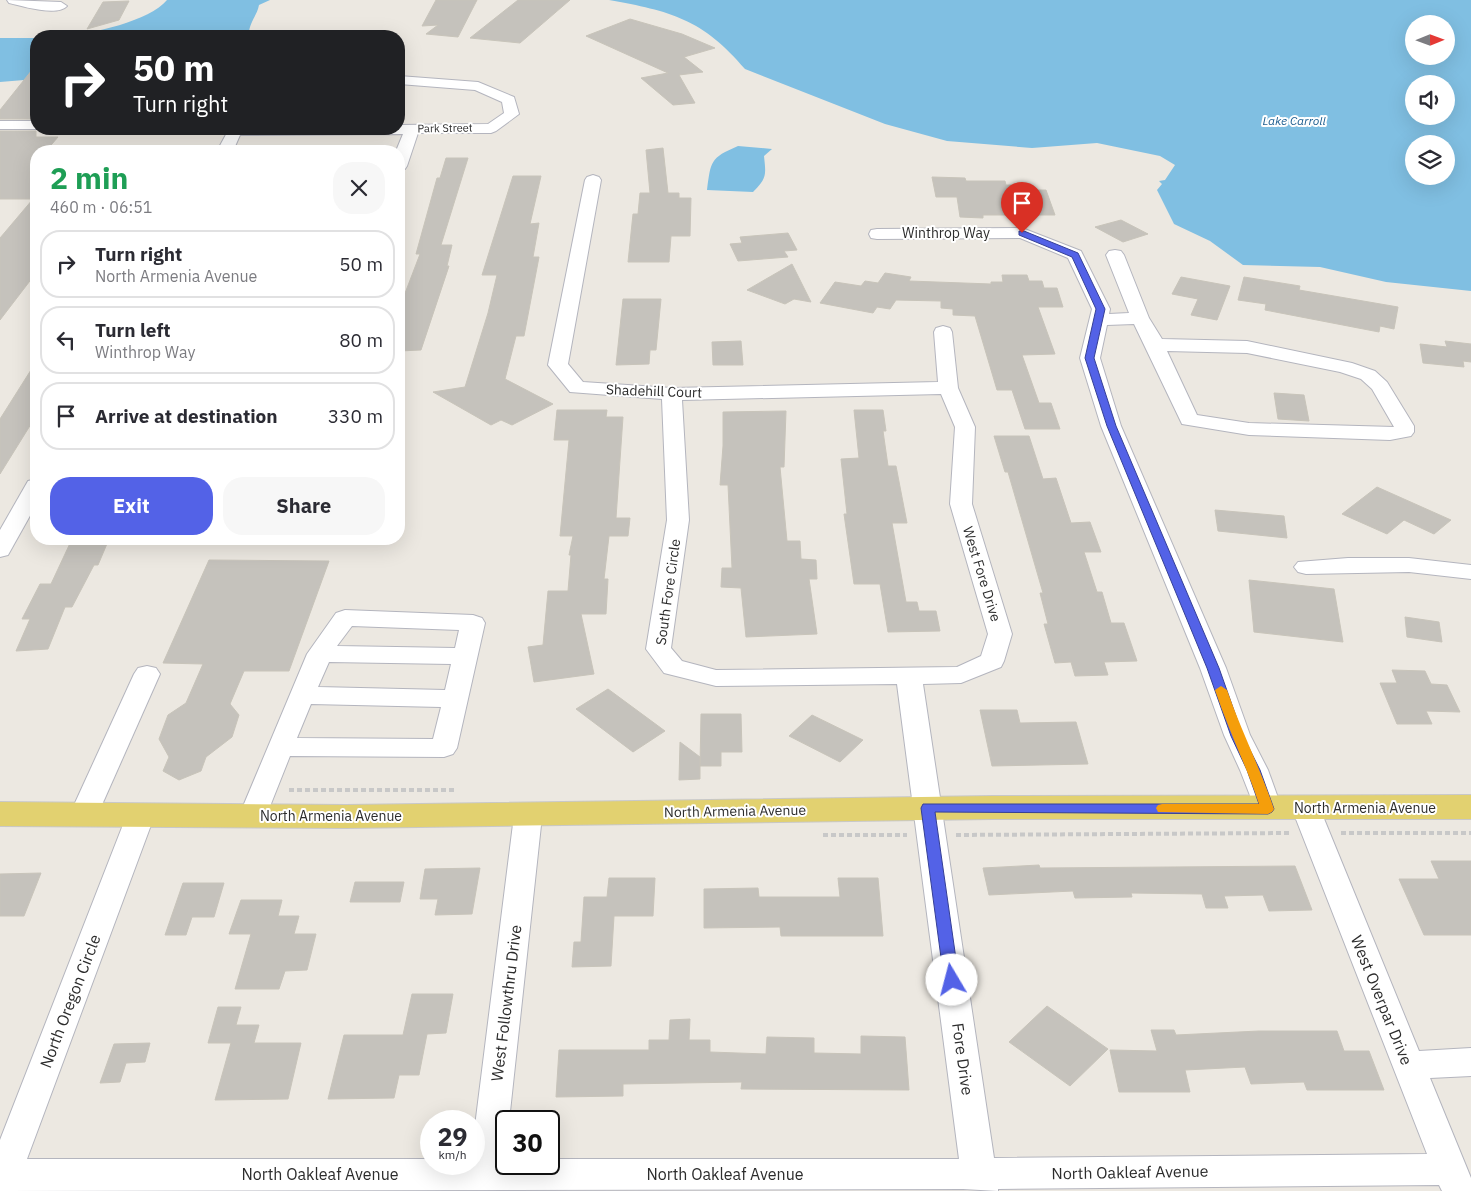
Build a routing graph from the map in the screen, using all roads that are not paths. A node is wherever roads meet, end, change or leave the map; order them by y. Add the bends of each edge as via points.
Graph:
1 (13, 0) edge
2 (61, 6) dead end
3 (405, 80) edge
4 (0, 125) edge
5 (30, 126) edge
6 (405, 129) edge
7 (412, 129) junction
8 (405, 149) edge
9 (593, 180) dead end
10 (877, 234) dead end
11 (1115, 255) dead end
12 (1140, 318) junction
13 (1098, 320) junction
14 (943, 332) dead end
15 (1154, 345) junction
16 (948, 388) junction
17 (672, 394) junction
18 (30, 509) edge
19 (26, 524) edge
20 (0, 550) edge
21 (1306, 567) dead end
22 (1471, 572) edge
23 (319, 654) junction
24 (466, 656) junction
25 (147, 674) dead end
26 (909, 676) junction
27 (302, 696) junction
28 (455, 699) junction
29 (280, 747) junction
30 (1471, 807) edge
31 (1268, 809) junction
32 (0, 814) edge
33 (83, 816) junction
34 (528, 816) junction
35 (140, 817) junction
36 (252, 817) junction
37 (929, 821) junction
38 (1311, 821) junction
39 (1471, 1062) edge
40 (1408, 1064) junction
41 (1, 1177) edge
42 (1454, 1180) edge
43 (980, 1182) edge
44 (485, 1183) edge

1 - 2 street via 37,6
3 - 7 street, Park Street via 478,86 508,100 512,114 491,128
4 - 5 street
6 - 7 street, Park Street
7 - 8 street
9 - 17 street, Shadehill Court via 558,365 577,388
10 - 13 street, Winthrop Way via 1022,233 1075,255 1101,309
11 - 12 street
12 - 13 street
12 - 15 street
13 - 31 street, Winthrop Way via 1090,358 1112,426
14 - 16 street, West Fore Drive
15 - 15 street via 1189,420 1249,429 1404,432 1404,426 1380,386 1368,375 1345,367 1247,347
16 - 17 street, Shadehill Court
16 - 26 street, West Fore Drive via 965,428 961,504 1000,634 992,661 961,675
17 - 26 street, South Fore Circle via 678,520 658,649 673,667 716,678
18 - 19 street
19 - 20 street
21 - 22 lane via 1386,563 1443,566
23 - 24 street
23 - 24 street via 345,618 474,623
23 - 27 street
24 - 28 street
25 - 33 street
26 - 37 street
27 - 28 street
27 - 29 street
28 - 29 street via 444,748
29 - 36 street
30 - 38 main road, North Armenia Avenue
31 - 37 main road, North Armenia Avenue
31 - 38 main road, North Armenia Avenue
32 - 33 main road, North Armenia Avenue
33 - 35 main road, North Armenia Avenue
34 - 36 main road, North Armenia Avenue
34 - 37 main road, North Armenia Avenue
34 - 44 street, West Followthru Drive
35 - 36 main road, North Armenia Avenue
35 - 41 street, North Oregon Circle
37 - 43 street, Fore Drive
38 - 40 street, West Overpar Drive
39 - 40 street
40 - 42 street, West Overpar Drive
41 - 44 street, North Oakleaf Avenue
42 - 43 street, North Oakleaf Avenue
43 - 44 street, North Oakleaf Avenue

